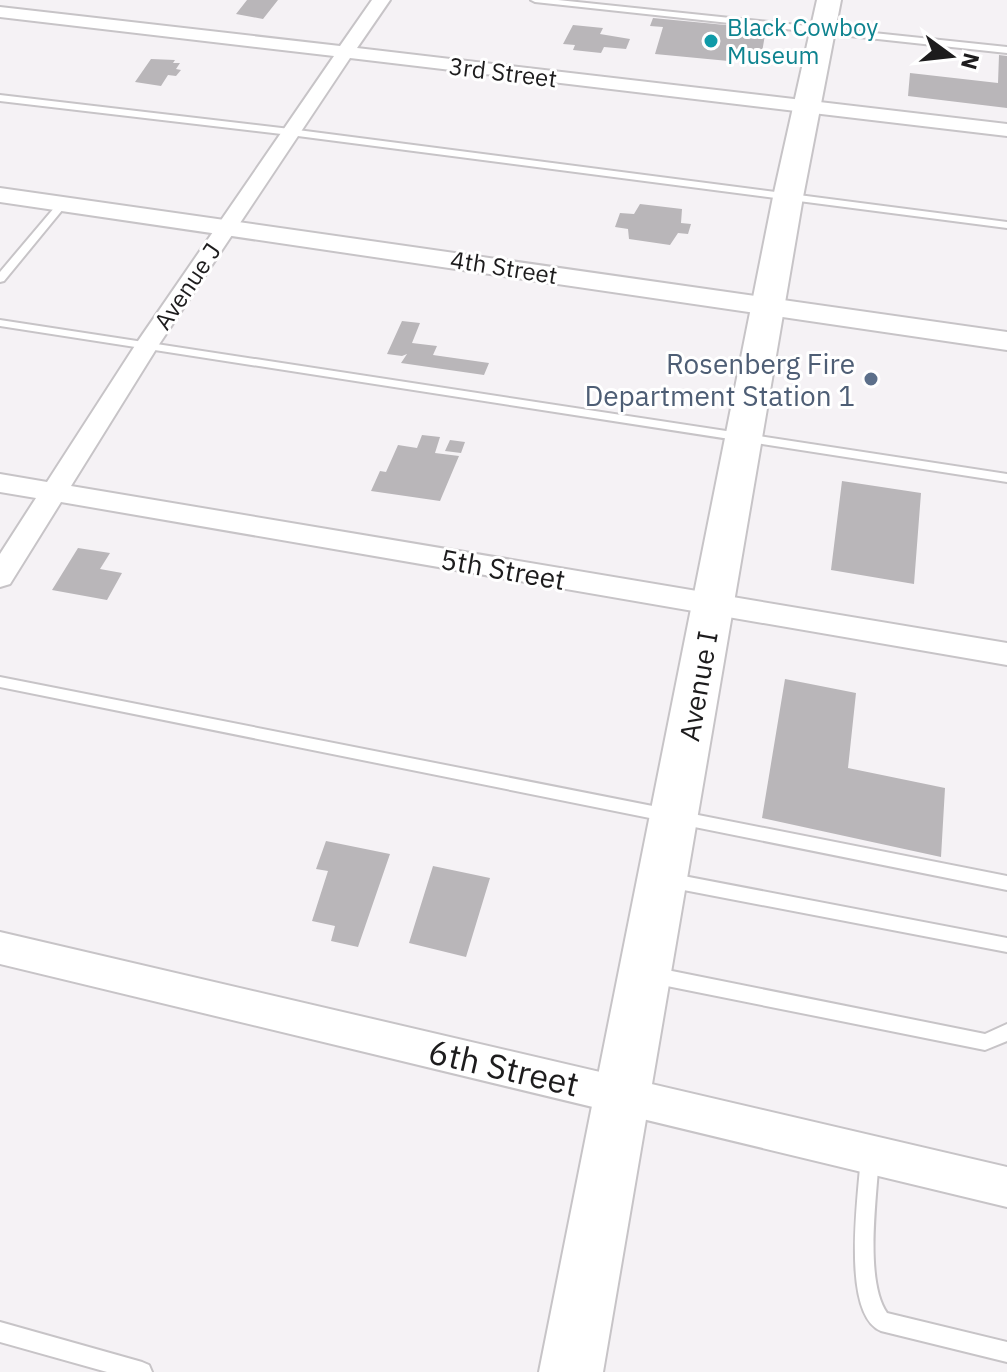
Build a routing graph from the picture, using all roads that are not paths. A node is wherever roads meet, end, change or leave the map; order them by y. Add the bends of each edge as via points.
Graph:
1 (32, 0) edge
2 (381, 0) edge
3 (535, 0) edge
4 (829, 0) edge
5 (9, 13) edge
6 (823, 30) junction
7 (0, 31) edge
8 (1007, 50) edge
9 (344, 53) junction
10 (0, 98) edge
11 (807, 107) junction
12 (1007, 130) edge
13 (290, 132) junction
14 (0, 195) edge
15 (788, 197) junction
16 (63, 203) junction
17 (229, 224) junction
18 (1007, 225) edge
19 (0, 279) edge
20 (769, 310) junction
21 (0, 323) edge
22 (1007, 341) edge
23 (146, 346) junction
24 (744, 435) junction
25 (1007, 478) edge
26 (0, 483) edge
27 (55, 493) junction
28 (0, 577) edge
29 (712, 604) junction
30 (1007, 654) edge
31 (0, 682) edge
32 (676, 815) junction
33 (664, 880) junction
34 (1007, 883) edge
35 (1007, 945) edge
36 (0, 948) edge
37 (645, 973) junction
38 (1007, 1032) edge
39 (621, 1095) junction
40 (870, 1154) junction
41 (1007, 1187) edge
42 (0, 1332) edge
43 (1007, 1352) edge
44 (142, 1372) edge
45 (571, 1372) edge

1 - 5 street
2 - 9 street, Avenue J
3 - 6 lane
4 - 6 main road, Avenue I
5 - 7 street
5 - 9 street, 3rd Street
6 - 8 lane
6 - 11 main road, Avenue I
9 - 11 street, 3rd Street
9 - 13 street, Avenue J
10 - 13 lane
11 - 12 street, 3rd Street
11 - 15 main road, Avenue I
13 - 15 lane
13 - 17 street, Avenue J
14 - 16 street, 4th Street
15 - 18 lane
15 - 20 main road, Avenue I
16 - 17 street, 4th Street
16 - 19 lane
17 - 20 street, 4th Street
17 - 23 street, Avenue J
20 - 22 street, 4th Street
20 - 24 main road, Avenue I
21 - 23 lane
23 - 24 lane
23 - 27 street, Avenue J
24 - 25 lane
24 - 29 main road, Avenue I
26 - 27 street, 5th Street
27 - 28 street, Avenue J
27 - 29 street, 5th Street
29 - 30 street, 5th Street
29 - 32 main road, Avenue I
31 - 32 lane
32 - 33 main road, Avenue I
32 - 34 lane
33 - 35 lane
33 - 37 main road, Avenue I
36 - 39 street, 6th Street
37 - 38 lane via 985,1042
37 - 39 main road, Avenue I
39 - 40 street, 6th Street
39 - 45 main road, Avenue I
40 - 41 street, 6th Street
40 - 43 lane via 864,1261 870,1305 881,1321
42 - 44 lane

